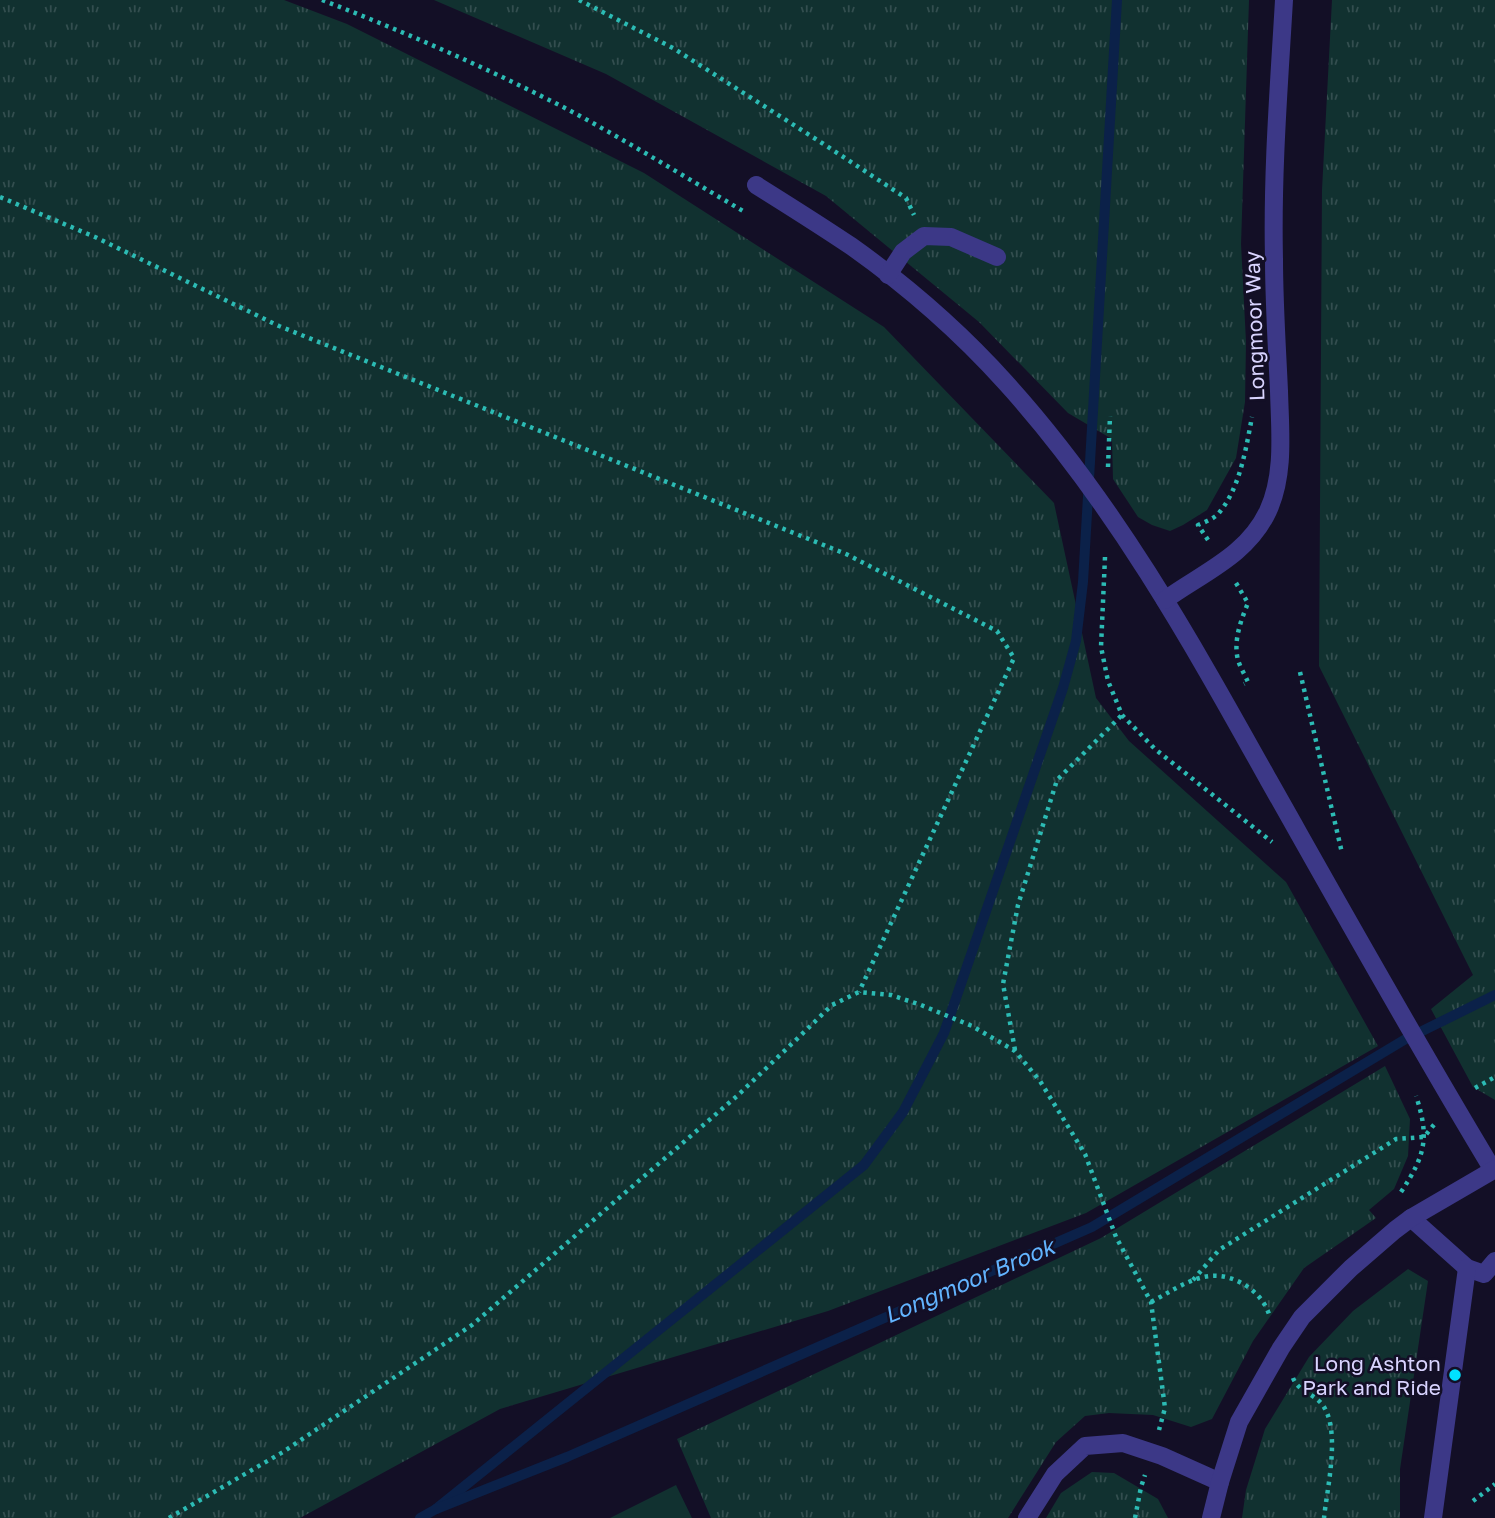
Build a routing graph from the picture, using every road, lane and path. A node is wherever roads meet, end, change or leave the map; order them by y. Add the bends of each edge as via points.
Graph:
1 (322, 0) edge
2 (579, 0) edge
3 (1284, 0) edge
4 (756, 185) dead end
5 (0, 197) edge
6 (746, 212) dead end
7 (924, 236) junction
8 (997, 257) dead end
9 (888, 275) junction
10 (1110, 416) dead end
11 (1108, 470) dead end
12 (1105, 552) dead end
13 (1165, 600) junction
14 (1300, 671) dead end
15 (1122, 715) junction
16 (1274, 843) dead end
17 (1328, 886) junction
18 (859, 992) junction
19 (1015, 1051) junction
20 (1415, 1090) dead end
21 (1452, 1102) junction
22 (1424, 1137) junction
23 (1494, 1170) edge
24 (1399, 1196) dead end
25 (1411, 1218) junction
26 (1495, 1261) edge
27 (1467, 1268) junction
28 (1193, 1280) junction
29 (1152, 1302) junction
30 (1281, 1348) junction
31 (1153, 1453) junction
32 (1220, 1482) junction
33 (1495, 1485) edge
34 (1473, 1501) dead end
35 (169, 1518) edge
36 (1027, 1518) edge
37 (1135, 1518) edge
38 (1211, 1518) edge
39 (1324, 1518) edge
40 (1433, 1518) edge

1 - 6 path via 474,64 567,110
2 - 7 path via 673,48 906,198
3 - 13 street, Longmoor Way via 1274,177 1279,474 1268,512 1248,540 1223,563
4 - 9 street
5 - 18 path via 279,326 846,554 998,631 1014,658
7 - 8 street via 951,237
7 - 9 street via 903,252
9 - 13 street via 974,350 1057,443
10 - 11 path
12 - 15 path via 1101,647
13 - 17 street
14 - 17 path via 1342,856
15 - 16 path via 1155,749
15 - 19 path via 1057,780 1018,905 1003,984
17 - 21 street
18 - 19 path via 891,995 921,1005 972,1026
18 - 35 path via 832,1005 737,1096 472,1325 283,1452
19 - 29 path via 1085,1154 1116,1237
20 - 22 path
21 - 22 path
21 - 23 street
22 - 24 path via 1423,1150
22 - 28 path via 1396,1139 1219,1250
23 - 25 street
25 - 27 street
25 - 30 street via 1341,1278 1302,1317
26 - 27 street via 1484,1274
27 - 40 street
28 - 29 path
28 - 30 path via 1216,1275 1237,1280 1258,1294
29 - 31 path via 1165,1408
30 - 32 street via 1239,1422
30 - 39 path via 1296,1385 1322,1404 1331,1423 1333,1446
31 - 32 street
31 - 36 street via 1123,1443 1085,1446 1055,1474
31 - 37 path
32 - 38 street
33 - 34 path

